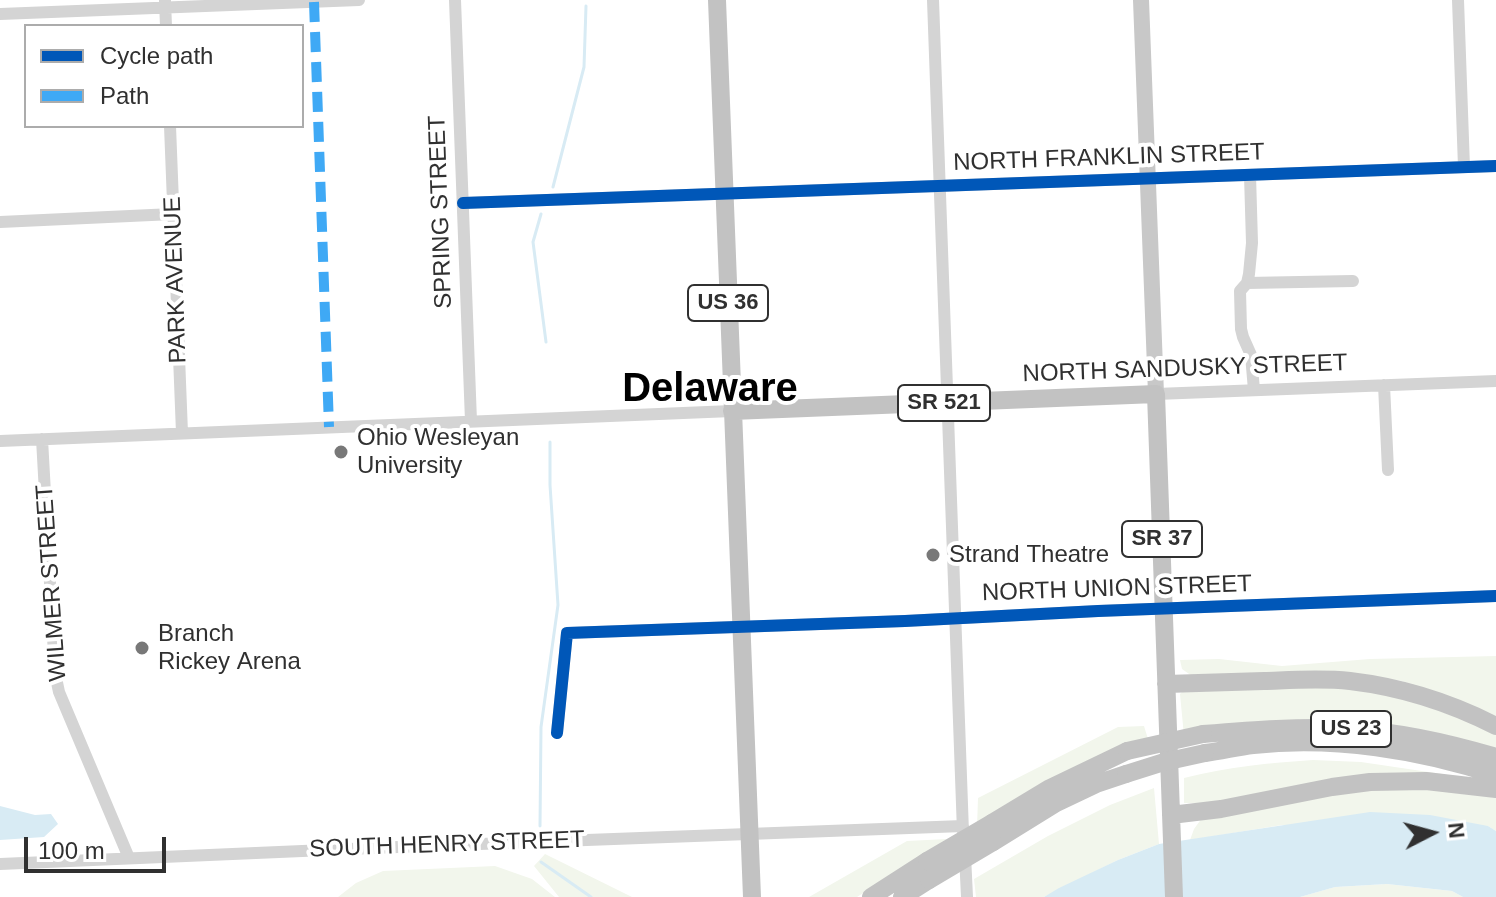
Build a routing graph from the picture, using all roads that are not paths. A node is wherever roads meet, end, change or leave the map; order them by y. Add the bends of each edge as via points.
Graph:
1 (359, 0) edge
2 (455, 0) edge
3 (717, 0) edge
4 (933, 0) edge
5 (1141, 0) edge
6 (1458, 0) edge
7 (314, 1) edge
8 (165, 4) edge
9 (0, 14) edge
10 (166, 24) edge
11 (170, 128) edge
12 (1496, 166) edge
13 (1464, 167) junction
14 (1250, 175) junction
15 (1147, 179) junction
16 (940, 187) junction
17 (724, 195) junction
18 (463, 203) junction
19 (173, 214) junction
20 (0, 222) edge
21 (1353, 281) dead end
22 (1247, 283) junction
23 (1496, 381) edge
24 (1384, 385) junction
25 (1254, 390) junction
26 (1156, 394) junction
27 (948, 402) junction
28 (732, 411) junction
29 (471, 421) junction
30 (182, 433) junction
31 (42, 439) junction
32 (0, 441) edge
33 (1388, 470) dead end
34 (1496, 596) edge
35 (1164, 609) junction
36 (956, 618) junction
37 (741, 627) junction
38 (1166, 684) junction
39 (1496, 726) edge
40 (557, 733) dead end
41 (1496, 757) edge
42 (1496, 775) edge
43 (1496, 789) edge
44 (1171, 815) junction
45 (963, 826) junction
46 (750, 833) junction
47 (992, 833) junction
48 (129, 858) junction
49 (0, 864) edge
50 (928, 870) junction
51 (752, 897) edge
52 (871, 897) edge
53 (902, 897) edge
54 (967, 897) edge
55 (1174, 897) edge

1 - 7 street
2 - 18 street, SPRING STREET
3 - 17 highway, US 36
4 - 16 street
5 - 15 main road, SR 37
6 - 13 street
7 - 8 street
8 - 9 street
8 - 10 street
11 - 19 street, PARK AVENUE
12 - 13 street, NORTH FRANKLIN STREET
13 - 14 street, NORTH FRANKLIN STREET
14 - 15 street, NORTH FRANKLIN STREET
14 - 22 street
15 - 16 street, NORTH FRANKLIN STREET
15 - 26 main road, SR 37
16 - 17 street, NORTH FRANKLIN STREET
16 - 27 street
17 - 18 street, NORTH FRANKLIN STREET
17 - 28 highway, US 36
18 - 29 street, SPRING STREET
19 - 20 street
19 - 30 street, PARK AVENUE
21 - 22 street
22 - 25 street via 1240,291 1241,329 1251,355
23 - 24 street, NORTH SANDUSKY STREET
24 - 25 street, NORTH SANDUSKY STREET
24 - 33 street
25 - 26 street, NORTH SANDUSKY STREET
26 - 27 highway, NORTH SANDUSKY STREET / SR 521
26 - 35 highway, SR 37
27 - 28 highway, NORTH SANDUSKY STREET / SR 521
27 - 36 street
28 - 29 street
28 - 37 highway, US 36
29 - 30 street
30 - 31 street
31 - 32 street
31 - 48 street, WILMER STREET via 55,673
34 - 35 street, NORTH UNION STREET
35 - 36 street, NORTH UNION STREET
35 - 38 highway, SR 37
36 - 37 street, NORTH UNION STREET
36 - 45 street
37 - 40 street, NORTH UNION STREET via 567,633
37 - 46 highway, US 36
38 - 39 highway via 1351,681 1427,697
38 - 44 highway, SR 37
41 - 47 highway, US 23, bridge via 1352,729 1203,734 1127,751 1087,769 1050,788
42 - 47 highway, US 23, bridge via 1348,744 1255,745 1164,762 1096,784
43 - 44 highway via 1426,781 1370,782
44 - 55 highway, SR 37
45 - 46 street, SOUTH HENRY STREET
45 - 54 street
46 - 48 street, SOUTH HENRY STREET
46 - 51 highway, US 36
47 - 50 highway, US 23, bridge
48 - 49 street, SOUTH HENRY STREET
50 - 52 highway, US 23
50 - 53 highway, US 23

